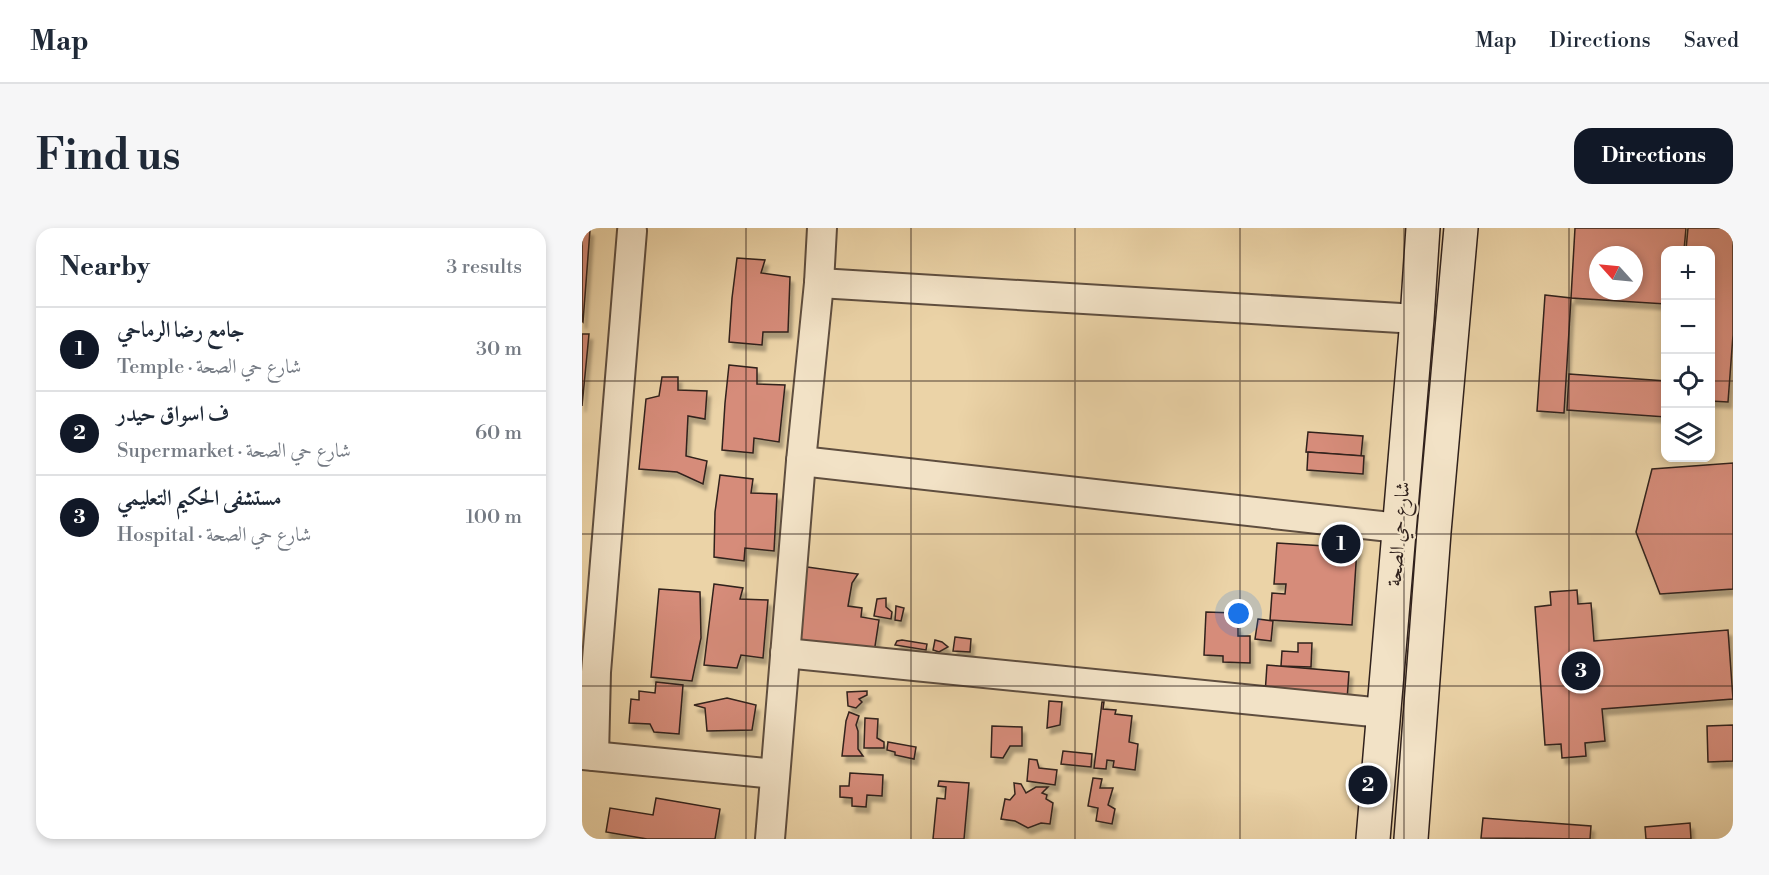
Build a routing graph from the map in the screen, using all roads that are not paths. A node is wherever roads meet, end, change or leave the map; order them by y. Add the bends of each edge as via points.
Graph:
1 (822, 228) edge
2 (1423, 228) edge
3 (1461, 228) edge
4 (632, 231) dead end
5 (819, 283) junction
6 (1417, 319) junction
7 (801, 461) junction
8 (1399, 528) junction
9 (785, 653) junction
10 (1383, 713) junction
11 (588, 755) edge
12 (1377, 772) junction
13 (1417, 773) junction
14 (775, 774) junction
15 (1373, 831) edge
16 (1412, 831) edge
17 (771, 839) edge

1 - 5 street
2 - 6 main road, شارع حي الصحة
3 - 13 main road, شارع حي الصحة
4 - 11 street
5 - 6 street
5 - 7 street
6 - 8 main road, شارع حي الصحة
7 - 8 street
7 - 9 street
8 - 10 main road, شارع حي الصحة
9 - 10 street
9 - 14 street
10 - 12 main road, شارع حي الصحة
11 - 14 street
12 - 13 main road via 1388,784 1396,785 1405,784
12 - 15 main road, شارع حي الصحة
13 - 16 main road, شارع حي الصحة
14 - 17 street
15 - 16 main road via 1377,815 1393,806 1409,815

